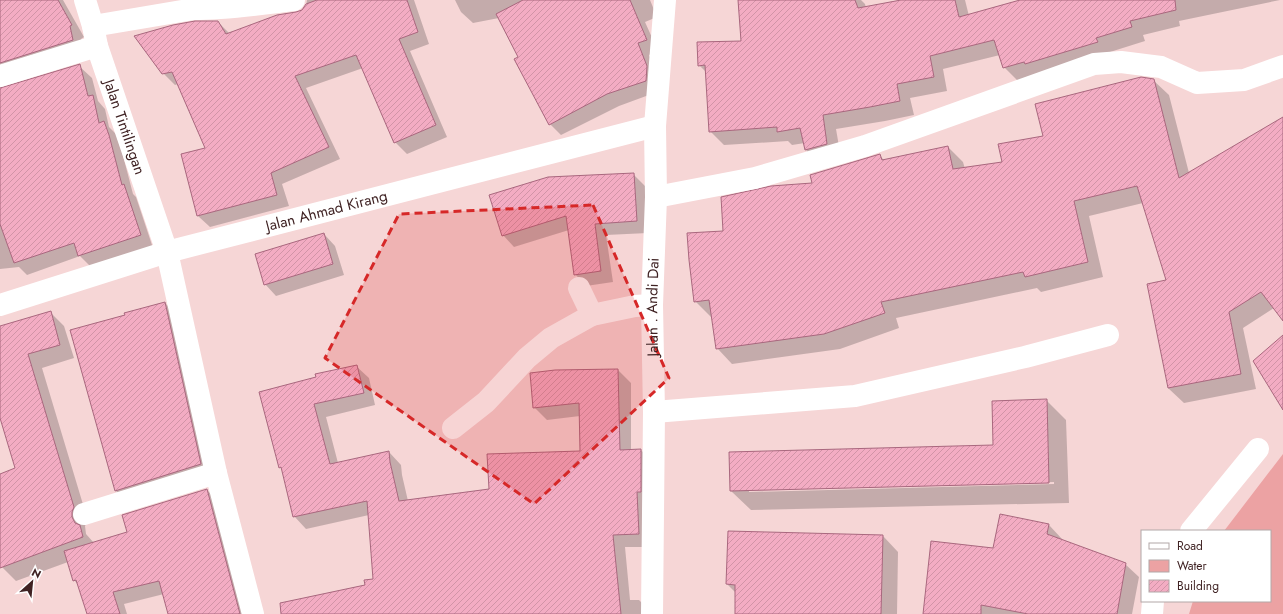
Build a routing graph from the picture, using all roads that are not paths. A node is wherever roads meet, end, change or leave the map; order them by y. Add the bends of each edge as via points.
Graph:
1 (85, 0) edge
2 (294, 0) edge
3 (665, 0) edge
4 (95, 36) junction
5 (1283, 66) edge
6 (0, 76) edge
7 (655, 126) junction
8 (656, 197) junction
9 (167, 252) junction
10 (579, 288) dead end
11 (0, 305) edge
12 (652, 305) junction
13 (592, 315) junction
14 (1108, 335) dead end
15 (654, 412) junction
16 (453, 428) dead end
17 (1258, 449) dead end
18 (216, 473) junction
19 (84, 514) dead end
20 (1192, 530) edge
21 (1153, 602) edge
22 (253, 614) edge
23 (652, 614) edge
24 (1152, 614) edge

1 - 4 main road, Jalan Tintilingan
2 - 4 main road via 194,9
3 - 7 main road, Jalan . Andi Dai
4 - 6 main road
4 - 9 main road, Jalan Tintilingan
5 - 8 main road via 1244,80 1196,82 1161,67 1121,62 1094,64 865,146 755,178
7 - 8 main road, Jalan . Andi Dai
7 - 9 main road, Jalan Ahmad Kirang
8 - 12 main road, Jalan . Andi Dai
9 - 11 main road, Jalan Ahmad Kirang
9 - 18 main road, Jalan Tintilingan
10 - 13 main road
12 - 13 main road
12 - 15 main road, Jalan . Andi Dai
13 - 16 main road via 551,338 527,358 486,402
14 - 15 main road via 855,396
15 - 23 main road, Jalan . Andi Dai
17 - 20 main road
18 - 19 main road
18 - 22 main road, Jalan Tintilingan
21 - 24 main road

